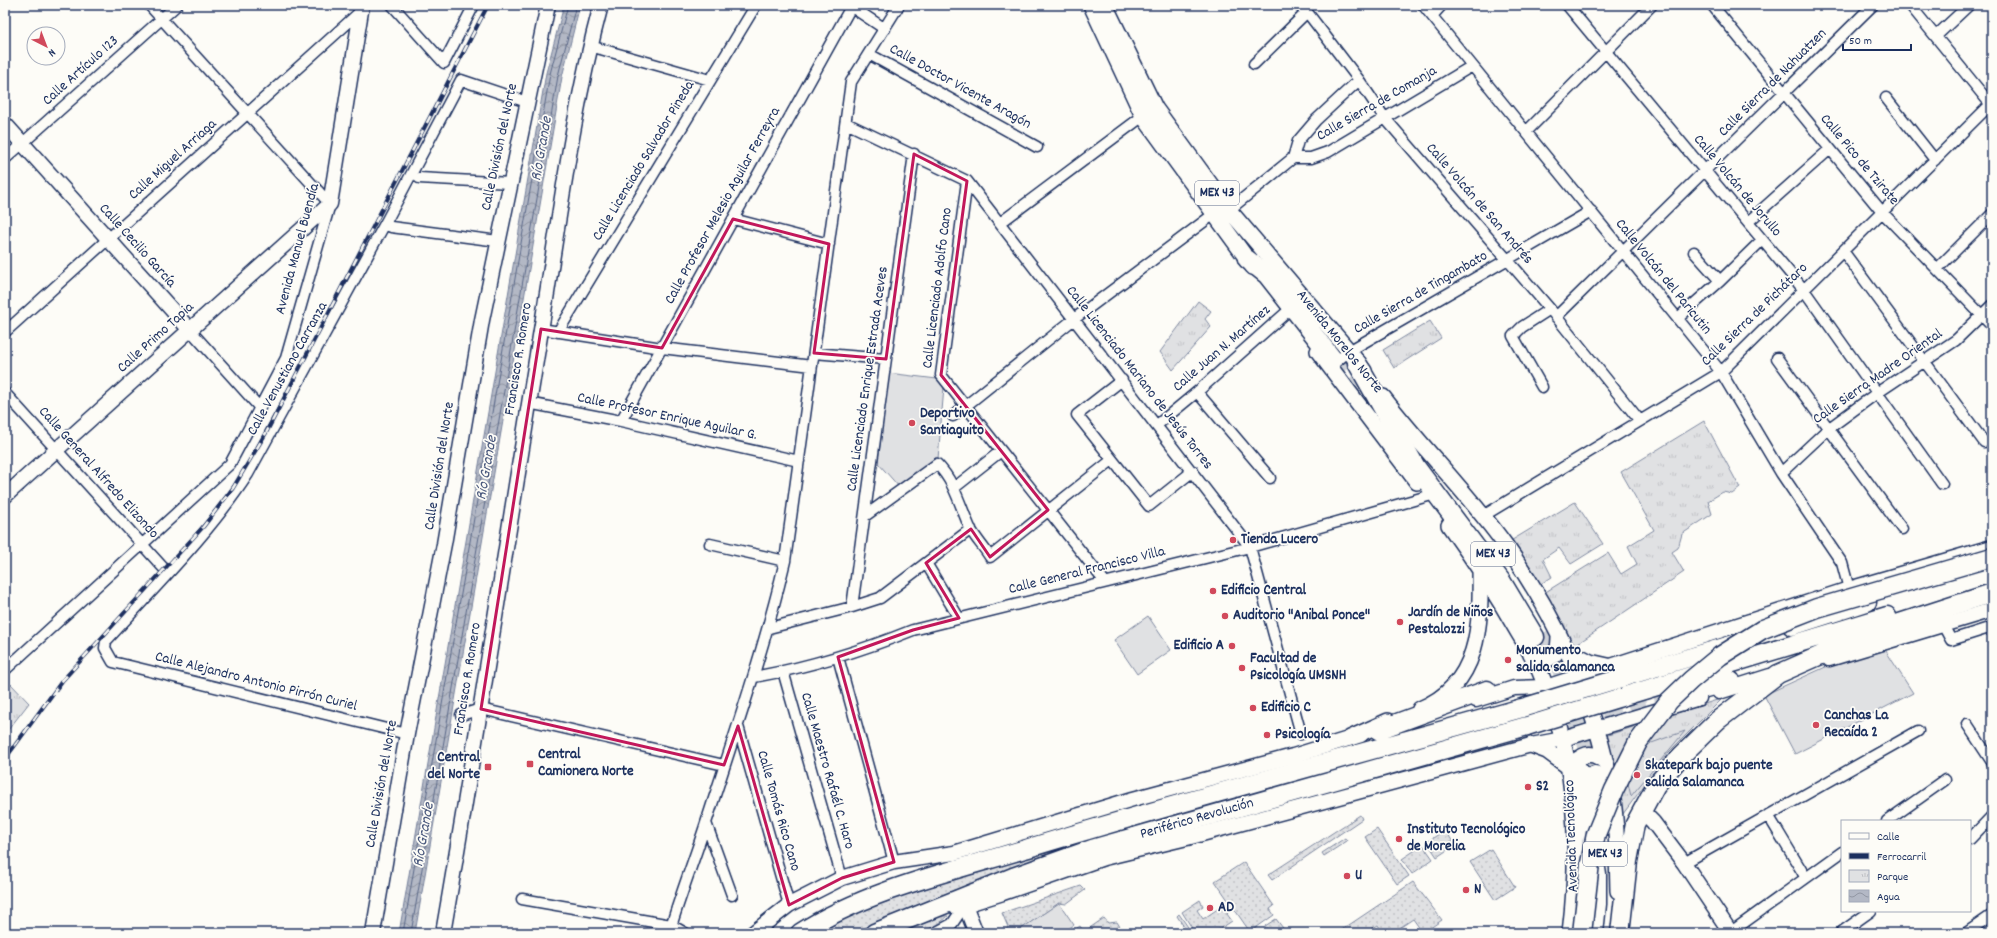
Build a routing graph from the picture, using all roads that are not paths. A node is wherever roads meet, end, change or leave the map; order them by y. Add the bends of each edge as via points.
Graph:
1 (149, 5) edge
2 (177, 5) edge
3 (392, 5) edge
4 (474, 5) edge
5 (548, 5) edge
6 (601, 5) edge
7 (756, 5) edge
8 (899, 5) edge
9 (1091, 5) edge
10 (1105, 5) edge
11 (1298, 5) edge
12 (1423, 5) edge
13 (1442, 5) edge
14 (1567, 5) edge
15 (1652, 5) edge
16 (1712, 5) edge
17 (1873, 5) edge
18 (1910, 5) edge
19 (1969, 5) edge
20 (851, 6) edge
21 (361, 8) edge
22 (1307, 12) junction
23 (1432, 16) junction
24 (162, 19) junction
25 (885, 29) junction
26 (1936, 36) junction
27 (590, 46) junction
28 (1605, 51) junction
29 (869, 54) junction
30 (1254, 64) dead end
31 (1472, 66) junction
32 (710, 80) junction
33 (1359, 80) junction
34 (1784, 92) junction
35 (1886, 98) dead end
36 (527, 102) junction
37 (1992, 104) edge
38 (1149, 112) junction
39 (247, 113) junction
40 (1384, 117) junction
41 (846, 123) junction
42 (5, 124) edge
43 (1526, 132) junction
44 (22, 143) junction
45 (1037, 147) dead end
46 (1830, 149) junction
47 (914, 154) junction
48 (1293, 158) junction
49 (5, 159) edge
50 (1935, 160) junction
51 (1705, 170) junction
52 (419, 178) dead end
53 (967, 181) junction
54 (510, 183) junction
55 (330, 204) junction
56 (1229, 210) junction
57 (1591, 211) junction
58 (1882, 212) junction
59 (1214, 214) junction
60 (1992, 214) edge
61 (733, 219) junction
62 (1748, 222) junction
63 (1000, 223) junction
64 (391, 228) dead end
65 (108, 239) junction
66 (1762, 240) junction
67 (498, 241) junction
68 (829, 244) junction
69 (1623, 251) junction
70 (1843, 251) junction
71 (1694, 252) dead end
72 (1247, 259) junction
73 (1508, 260) junction
74 (1938, 269) junction
75 (1720, 281) junction
76 (1804, 290) junction
77 (1992, 305) edge
78 (1288, 311) junction
79 (1553, 313) junction
80 (1982, 315) junction
81 (1678, 318) junction
82 (1074, 319) junction
83 (1992, 326) edge
84 (541, 329) junction
85 (190, 330) junction
86 (5, 332) edge
87 (558, 332) junction
88 (662, 348) junction
89 (814, 353) junction
90 (1353, 357) junction
91 (1777, 358) dead end
92 (886, 359) junction
93 (1925, 360) junction
94 (1331, 362) junction
95 (812, 366) junction
96 (1721, 372) junction
97 (1122, 380) junction
98 (1542, 387) dead end
99 (1197, 392) junction
100 (1877, 392) junction
101 (5, 393) edge
102 (528, 403) junction
103 (965, 405) junction
104 (260, 408) junction
105 (953, 416) dead end
106 (621, 421) junction
107 (1640, 421) junction
108 (1157, 425) junction
109 (1828, 429) junction
110 (1984, 442) dead end
111 (57, 450) junction
112 (1001, 451) junction
113 (1112, 460) junction
114 (799, 461) junction
115 (1193, 471) junction
116 (1781, 473) junction
117 (1270, 478) dead end
118 (1435, 480) dead end
119 (1942, 484) dead end
120 (954, 488) junction
121 (5, 496) edge
122 (1428, 496) junction
123 (1048, 510) junction
124 (865, 516) junction
125 (1483, 516) junction
126 (971, 529) junction
127 (1902, 529) dead end
128 (142, 544) junction
129 (710, 544) dead end
130 (1250, 547) junction
131 (1992, 547) edge
132 (1992, 556) edge
133 (785, 561) junction
134 (926, 563) junction
135 (1992, 564) edge
136 (1480, 568) junction
137 (168, 573) junction
138 (1105, 582) junction
139 (1992, 584) edge
140 (1848, 589) junction
141 (1992, 593) edge
142 (1992, 604) edge
143 (852, 607) junction
144 (1992, 610) edge
145 (959, 618) junction
146 (1943, 625) junction
147 (1992, 627) edge
148 (769, 628) junction
149 (1895, 633) dead end
150 (1542, 640) junction
151 (105, 648) joint
152 (1565, 649) junction
153 (838, 657) junction
154 (5, 670) edge
155 (783, 671) junction
156 (1613, 672) junction
157 (1778, 674) junction
158 (754, 676) junction
159 (1578, 676) junction
160 (1731, 681) dead end
161 (1546, 687) junction
162 (1487, 690) dead end
163 (1684, 694) tunnel mouth
164 (481, 709) junction
165 (461, 715) dead end
166 (1967, 724) dead end
167 (738, 726) junction
168 (1597, 729) junction
169 (1378, 730) junction
170 (1918, 732) dead end
171 (407, 734) junction
172 (1301, 734) dead end
173 (1350, 738) junction
174 (1563, 739) junction
175 (1531, 745) junction
176 (1992, 762) edge
177 (724, 765) junction
178 (1588, 770) junction
179 (1945, 780) dead end
180 (1642, 811) junction
181 (1768, 815) junction
182 (1076, 816) junction
183 (1992, 816) edge
184 (1888, 820) edge
185 (706, 823) junction
186 (1971, 838) edge
187 (1841, 853) edge
188 (894, 862) junction
189 (1684, 863) junction
190 (937, 876) junction
191 (842, 878) junction
192 (1806, 878) junction
193 (732, 895) dead end
194 (522, 899) dead end
195 (789, 905) junction
196 (965, 905) junction
197 (935, 908) junction
198 (1870, 912) edge
199 (1992, 915) edge
200 (670, 929) edge
201 (1731, 932) edge
202 (373, 933) edge
203 (443, 933) edge
204 (685, 933) edge
205 (753, 933) edge
206 (800, 933) edge
207 (874, 933) edge
208 (935, 933) edge
209 (976, 933) edge
210 (1570, 933) edge
211 (1582, 933) edge
212 (1594, 933) edge
213 (1602, 933) edge
214 (1619, 933) edge
215 (1840, 933) edge
216 (1966, 933) edge

1 - 24 street
2 - 24 street, Calle Artículo 123
3 - 4 street via 444,63
5 - 36 main road, Calle División del Norte
6 - 27 main road, Francisco R. Romero
7 - 32 street, Calle Licenciado Salvador Pineda
8 - 25 street
9 - 38 main road, Avenida Morelos Norte / MEX 43
10 - 38 main road, Avenida Morelos Norte / MEX 43
11 - 22 street, Calle Volcán de San Andrés
12 - 23 street, Calle Volcán del Paricutin
13 - 23 street
14 - 28 street, Calle Volcán de Jorullo
15 - 28 street
16 - 34 street, Calle Pico de Tzirate
17 - 34 street, Calle Sierra de Nahuatzen
18 - 26 street
19 - 26 street
20 - 25 street
20 - 61 street, Calle Profesor Melesio Aguilar Ferreyra
21 - 39 street, Calle Miguel Arriaga
21 - 55 main road, Avenida Manuel Buendía
22 - 30 street
22 - 33 street, Calle Volcán de San Andrés
23 - 31 street, Calle Volcán del Paricutin
24 - 39 street
24 - 44 street, Calle Artículo 123
25 - 29 street
26 - 37 street
27 - 32 street
27 - 84 main road, Francisco R. Romero via 564,180
28 - 43 street
28 - 51 street, Calle Volcán de Jorullo
29 - 41 street via 851,82
29 - 45 street, Calle Doctor Vicente Aragón
31 - 40 street, Calle Sierra de Comanja
31 - 43 street, Calle Volcán del Paricutin
32 - 87 street, Calle Licenciado Salvador Pineda
33 - 40 street, Calle Volcán de San Andrés
33 - 48 street via 1316,120 1298,141
34 - 46 street, Calle Pico de Tzirate
34 - 51 street, Calle Sierra de Nahuatzen
35 - 50 street
36 - 54 main road, Calle División del Norte
36 - 137 street, Calle Venustiano Carranza via 461,80 248,474 234,496
37 - 50 street, Calle Sierra de Pichátaro
38 - 56 main road, Avenida Morelos Norte / MEX 43
38 - 59 main road, Avenida Morelos Norte / MEX 43
38 - 63 street
39 - 55 street
39 - 65 street, Calle Miguel Arriaga
40 - 48 street, Calle Sierra de Comanja via 1328,152 1311,158
40 - 73 street, Calle Volcán de San Andrés
41 - 47 street, Calle Licenciado Mariano de Jesús Torres
41 - 68 street
42 - 44 main road, Calle Cecilio García
43 - 57 street, Calle Volcán del Paricutin
44 - 49 street, Calle Artículo 123
44 - 65 main road, Calle Cecilio García
46 - 58 street, Calle Pico de Tzirate
46 - 62 street
47 - 53 street, Calle Licenciado Mariano de Jesús Torres
47 - 92 street, Calle Licenciado Enrique Estrada Aceves
48 - 56 street
50 - 58 street, Calle Sierra de Pichátaro
51 - 62 street, Calle Volcán de Jorullo
51 - 69 street, Calle Sierra de Nahuatzen
52 - 54 street
53 - 63 street, Calle Licenciado Mariano de Jesús Torres
53 - 103 street, Calle Licenciado Adolfo Cano via 941,375
54 - 67 main road, Calle División del Norte
55 - 85 main road, Calle Primo Tapia
55 - 104 street, Avenida Manuel Buendía via 286,358
56 - 59 street
56 - 90 main road, Avenida Morelos Norte / MEX 43
57 - 69 street, Calle Volcán del Paricutin
57 - 73 street, Calle Sierra de Tingambato
58 - 70 street, Calle Sierra de Pichátaro
58 - 74 street, Calle Pico de Tzirate
59 - 72 main road, Avenida Morelos Norte / MEX 43
59 - 82 street
60 - 74 street
61 - 68 street
61 - 88 street, Calle Profesor Melesio Aguilar Ferreyra
62 - 66 street, Calle Volcán de Jorullo
63 - 82 street, Calle Licenciado Mariano de Jesús Torres
64 - 67 street
65 - 85 main road, Calle Cecilio García
65 - 86 street, Calle Miguel Arriaga
66 - 75 street
66 - 76 street, Calle Volcán de Jorullo
67 - 171 main road, Calle División del Norte
68 - 89 street
69 - 79 street, Calle Sierra de Nahuatzen
69 - 81 street, Calle Volcán del Paricutin
70 - 76 street, Calle Sierra de Pichátaro
70 - 93 street
71 - 75 street
72 - 78 main road, Avenida Morelos Norte
72 - 94 highway, MEX 43 via 1267,275
73 - 79 street, Calle Volcán de San Andrés
73 - 90 street, Calle Sierra de Tingambato
74 - 80 street, Calle Pico de Tzirate
75 - 81 street
76 - 96 street, Calle Sierra de Pichátaro
76 - 100 street, Calle Volcán de Jorullo
77 - 80 street, Calle Sierra Madre Oriental
78 - 94 main road, Avenida Morelos Norte
78 - 99 street, Calle Juan N. Martínez
79 - 98 street, Calle Sierra de Nahuatzen via 1522,327 1513,336
79 - 107 street, Calle Volcán de San Andrés
80 - 83 street, Calle Pico de Tzirate
80 - 93 street, Calle Sierra Madre Oriental via 1956,340
81 - 96 street, Calle Volcán del Paricutin
82 - 97 street, Calle Licenciado Mariano de Jesús Torres
82 - 103 street
84 - 87 street
84 - 102 main road, Francisco R. Romero
85 - 104 street, Calle Cecilio García
85 - 111 main road, Calle Primo Tapia
87 - 88 street
88 - 95 street
88 - 106 street, Calle Profesor Melesio Aguilar Ferreyra
89 - 92 street
89 - 95 street
90 - 94 street, Calle Sierra de Tingambato
90 - 125 main road, Avenida Morelos Norte via 1422,446
90 - 150 highway, MEX 43 via 1416,467
91 - 109 street
92 - 124 street, Calle Licenciado Enrique Estrada Aceves
93 - 100 street, Calle Sierra Madre Oriental
93 - 110 street
94 - 122 main road, Avenida Morelos Norte
95 - 114 street
96 - 107 street, Calle Sierra de Pichátaro
96 - 116 street, Calle Volcán del Paricutin
97 - 108 street, Calle Licenciado Mariano de Jesús Torres
97 - 113 street via 1077,415
99 - 108 street, Calle Juan N. Martínez
99 - 117 street
100 - 109 street, Calle Sierra Madre Oriental
100 - 119 street, Calle Volcán de Jorullo
101 - 111 street, Calle General Alfredo Elizondo
102 - 106 street, Calle Profesor Enrique Aguilar G.
102 - 164 main road, Francisco R. Romero
103 - 105 street
103 - 112 street, Calle Licenciado Adolfo Cano
104 - 128 street, Avenida Manuel Buendía via 230,464
106 - 114 street, Calle Profesor Enrique Aguilar G.
107 - 125 street, Calle Sierra de Pichátaro
108 - 115 street, Calle Licenciado Mariano de Jesús Torres
109 - 116 street, Calle Sierra Madre Oriental
109 - 127 street
111 - 121 main road, Calle Primo Tapia
111 - 128 street, Calle General Alfredo Elizondo
112 - 120 street
112 - 123 street, Calle Licenciado Adolfo Cano
113 - 115 street via 1148,506
113 - 123 street
114 - 133 street
115 - 130 street, Calle Licenciado Mariano de Jesús Torres
116 - 140 street, Calle Volcán del Paricutin via 1842,563
118 - 150 highway, MEX 43 via 1511,577
120 - 124 street via 946,472 937,464
120 - 126 street
122 - 130 street, Calle General Francisco Villa
122 - 136 main road, Avenida Morelos Norte
123 - 126 street via 990,557
123 - 138 street, Calle Licenciado Adolfo Cano
124 - 143 street, Calle Licenciado Enrique Estrada Aceves
125 - 150 main road, Avenida Morelos Norte via 1535,590
126 - 134 street
128 - 137 street, Calle General Alfredo Elizondo
128 - 154 street
129 - 133 street
130 - 138 street, Calle General Francisco Villa
130 - 172 street, Calle Licenciado Mariano de Jesús Torres
131 - 140 main road
132 - 211 highway, bridge via 1817,608 1763,629 1720,656 1691,680 1669,701 1642,737 1614,790 1596,834
133 - 148 street
134 - 143 street via 880,598
134 - 145 street
135 - 156 highway, Periférico Revolución
136 - 150 main road, Avenida Morelos Norte
136 - 173 main road via 1479,628 1468,667 1458,682 1424,707
137 - 151 street, Calle Venustiano Carranza via 106,641
138 - 145 street, Calle General Francisco Villa
139 - 197 highway, Periférico Revolución, bridge via 1527,726 1092,849 1013,876
140 - 156 main road
141 - 157 highway via 1878,630
142 - 149 highway
143 - 148 street
144 - 146 main road
145 - 153 street, Calle General Francisco Villa via 913,630
146 - 147 street via 1951,640
146 - 157 main road
148 - 158 street
150 - 152 main road, Avenida Morelos Norte
150 - 161 main road, Avenida Morelos Norte
151 - 171 street, Calle Alejandro Antonio Pirrón Curiel via 112,662
152 - 156 main road
152 - 159 main road, Avenida Morelos Norte
153 - 155 street, Calle General Francisco Villa
153 - 188 street
155 - 158 street, Calle General Francisco Villa
155 - 191 street, Calle Maestro Rafaél C. Haro
156 - 159 main road
156 - 190 highway, Periférico Revolución, bridge via 1522,708 1122,820
157 - 168 main road
157 - 180 highway via 1718,720 1682,754 1656,785
158 - 167 street
159 - 161 main road
159 - 168 main road, Avenida Morelos Norte
160 - 163 highway
161 - 169 main road via 1514,688
161 - 174 main road, Avenida Tecnológico
162 - 169 highway
164 - 165 street
164 - 177 street
164 - 203 main road, Francisco R. Romero
166 - 176 street
167 - 177 street
167 - 195 street, Calle Tomás Rico Cano
168 - 174 main road
168 - 178 main road, Avenida Tecnológico
169 - 173 main road
170 - 181 street
171 - 202 main road, Calle División del Norte
173 - 182 main road
174 - 175 main road
174 - 178 main road, Avenida Tecnológico
175 - 178 main road
175 - 196 main road via 1104,858
177 - 185 street
178 - 210 main road, Avenida Tecnológico via 1573,799 1575,856
178 - 212 highway, MEX 43 via 1597,875
178 - 213 highway, MEX 43 via 1607,869
178 - 214 main road, Avenida Tecnológico via 1609,778 1617,842
179 - 184 street
180 - 189 main road
180 - 214 highway via 1632,837
181 - 189 street
181 - 192 street
182 - 188 main road via 954,853
182 - 190 main road, Periférico Revolución
183 - 186 street
185 - 193 street
185 - 200 street
187 - 192 street
188 - 191 main road
189 - 201 main road
190 - 206 highway, Periférico Revolución via 857,904
191 - 195 main road
192 - 201 street
194 - 200 street
195 - 205 main road
196 - 197 main road
196 - 208 street via 952,924
196 - 209 main road
197 - 207 highway, Periférico Revolución
198 - 215 street
199 - 216 street
200 - 204 street

